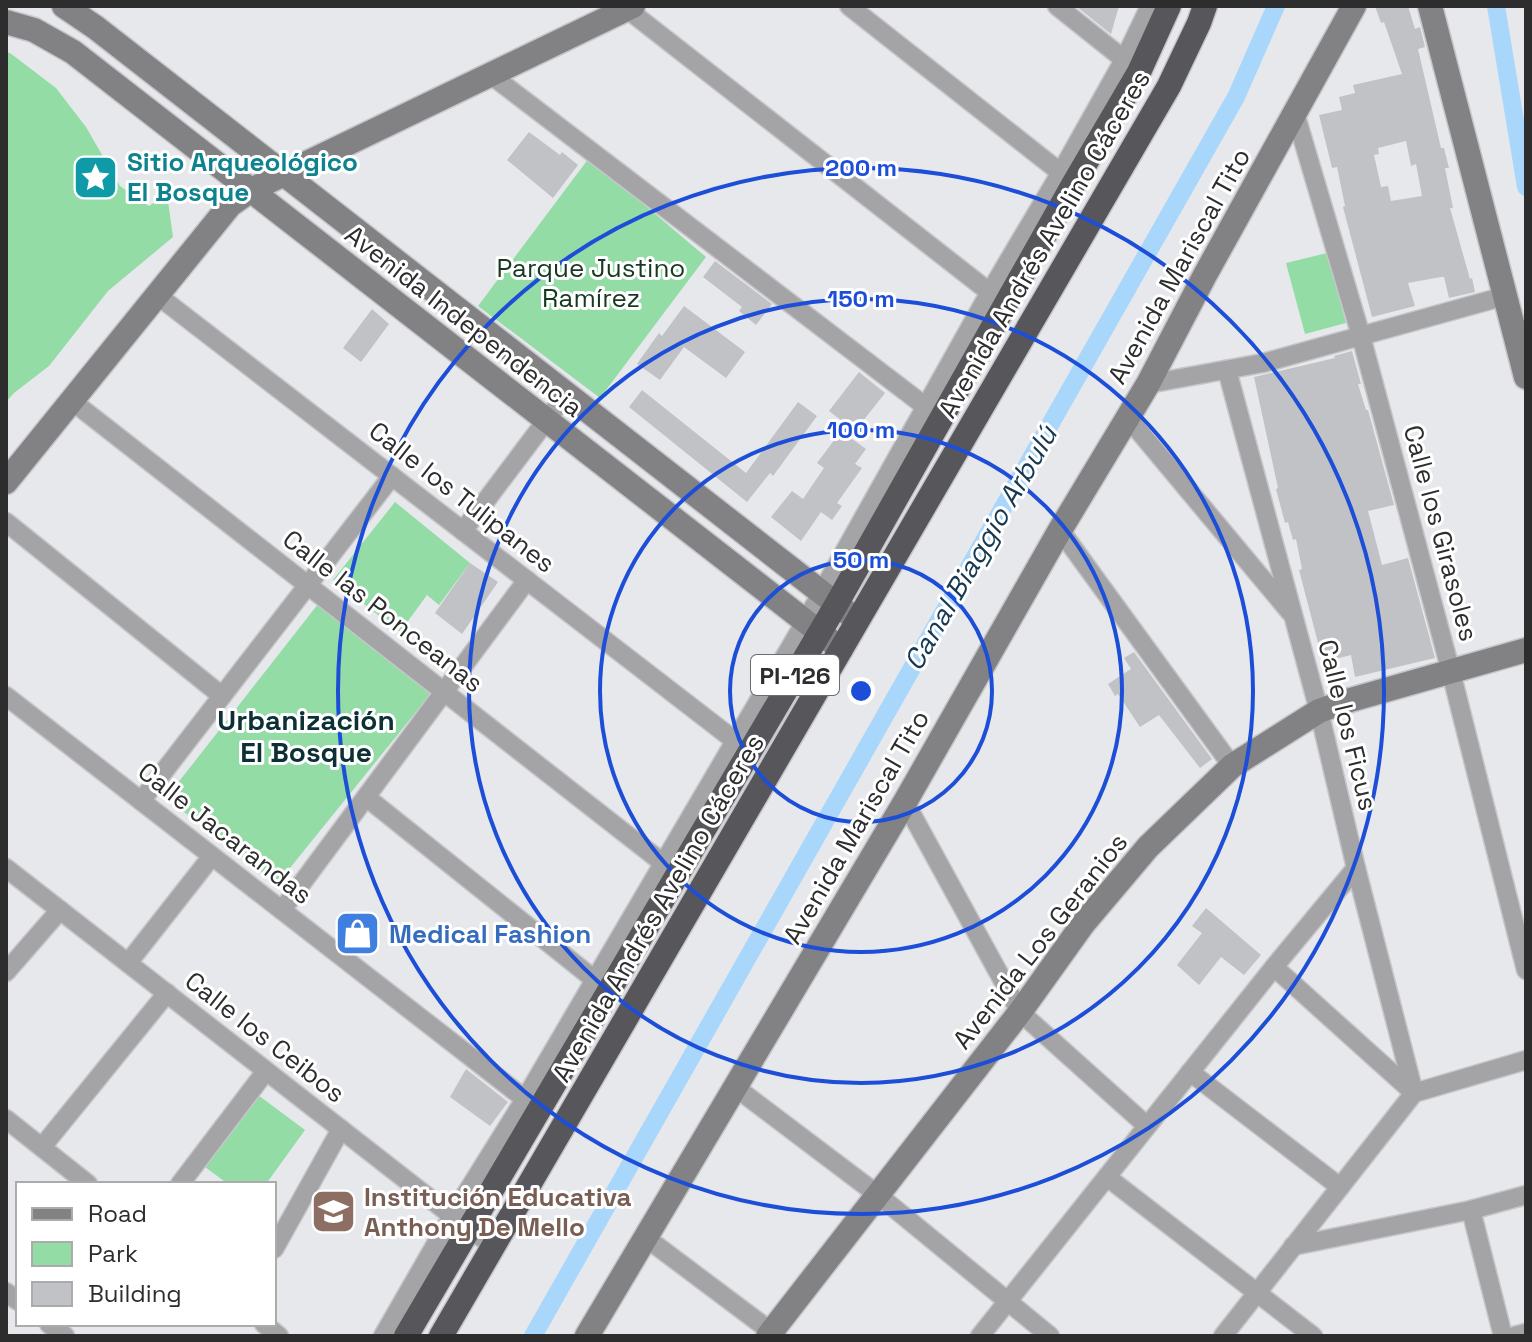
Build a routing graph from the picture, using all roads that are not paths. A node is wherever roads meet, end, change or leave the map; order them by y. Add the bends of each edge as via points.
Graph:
1 (64, 6) edge
2 (849, 6) edge
3 (1057, 6) edge
4 (1169, 6) edge
5 (1205, 6) edge
6 (1354, 6) edge
7 (1430, 6) edge
8 (630, 7) edge
9 (6, 22) edge
10 (1149, 23) edge
11 (1187, 48) junction
12 (1132, 66) junction
13 (491, 75) junction
14 (1295, 113) junction
15 (285, 175) junction
16 (1068, 178) junction
17 (251, 190) junction
18 (157, 295) junction
19 (1505, 296) junction
20 (998, 298) junction
21 (1361, 336) junction
22 (1227, 370) junction
23 (1526, 377) edge
24 (1148, 384) junction
25 (567, 393) junction
26 (72, 401) junction
27 (934, 412) junction
28 (1128, 418) junction
29 (546, 421) junction
30 (392, 476) junction
31 (6, 482) edge
32 (6, 522) edge
33 (1060, 530) junction
34 (463, 531) junction
35 (527, 580) junction
36 (308, 585) junction
37 (829, 598) junction
38 (1293, 616) junction
39 (857, 621) junction
40 (812, 627) junction
41 (841, 649) junction
42 (1526, 650) edge
43 (1451, 672) junction
44 (444, 692) junction
45 (6, 696) edge
46 (222, 696) junction
47 (1319, 711) junction
48 (734, 740) junction
49 (1232, 766) junction
50 (366, 797) junction
51 (141, 801) junction
52 (905, 802) junction
53 (212, 856) junction
54 (663, 863) junction
55 (6, 868) edge
56 (1356, 868) junction
57 (60, 910) junction
58 (282, 910) junction
59 (128, 963) junction
60 (1274, 967) junction
61 (1526, 970) edge
62 (6, 972) edge
63 (595, 980) junction
64 (167, 993) junction
65 (1020, 1012) junction
66 (1526, 1060) edge
67 (266, 1071) junction
68 (1190, 1072) junction
69 (735, 1087) junction
70 (1414, 1093) junction
71 (525, 1099) junction
72 (6, 1119) edge
73 (1147, 1126) junction
74 (341, 1129) junction
75 (42, 1147) junction
76 (1107, 1177) junction
77 (86, 1182) edge
78 (182, 1182) edge
79 (1340, 1187) junction
80 (878, 1195) junction
81 (1526, 1195) edge
82 (1471, 1210) junction
83 (461, 1223) junction
84 (645, 1237) junction
85 (276, 1245) edge
86 (494, 1246) junction
87 (1293, 1246) junction
88 (1258, 1292) junction
89 (1007, 1303) junction
90 (1526, 1333) edge
91 (772, 1335) edge
92 (383, 1336) edge
93 (406, 1336) edge
94 (441, 1336) edge
95 (587, 1336) edge
96 (980, 1336) edge
97 (1050, 1336) edge
98 (1223, 1336) edge
99 (1313, 1336) edge
100 (1503, 1336) edge
101 (1514, 1336) edge

1 - 15 street, Avenida Independencia
2 - 16 street
3 - 12 street
4 - 10 highway, Avenida Andrés Avelino Cáceres / PI-126
5 - 11 highway, Avenida Andrés Avelino Cáceres / PI-126
6 - 14 street, Avenida Mariscal Tito
7 - 19 street
8 - 13 street
8 - 20 street
9 - 17 street, Avenida Independencia via 34,30 73,52
10 - 11 highway
10 - 12 highway, Avenida Andrés Avelino Cáceres / PI-126
11 - 39 highway, Avenida Andrés Avelino Cáceres / PI-126
12 - 16 highway, Avenida Andrés Avelino Cáceres / PI-126
13 - 15 street
13 - 27 street
14 - 21 street, Calle los Girasoles
14 - 24 street, Avenida Mariscal Tito
15 - 17 street
15 - 25 street, Avenida Independencia
16 - 20 highway, Avenida Andrés Avelino Cáceres / PI-126
17 - 18 street via 230,205
17 - 29 street, Avenida Independencia
18 - 26 street
18 - 30 street, Calle los Tulipanes
19 - 21 street
19 - 23 street
20 - 27 highway, Avenida Andrés Avelino Cáceres / PI-126
21 - 22 street
21 - 43 street, Calle los Girasoles
22 - 24 street
22 - 38 street, Calle los Ficus
24 - 28 street, Avenida Mariscal Tito
25 - 29 street
25 - 37 street, Avenida Independencia
26 - 31 street
26 - 36 street, Calle las Ponceanas
27 - 37 highway, Avenida Andrés Avelino Cáceres / PI-126
28 - 33 street, Avenida Mariscal Tito
28 - 38 street
29 - 34 street
29 - 40 street, Avenida Independencia
30 - 34 street, Calle los Tulipanes
30 - 36 street
32 - 46 street
33 - 49 street
33 - 52 street, Avenida Mariscal Tito
34 - 35 street, Calle los Tulipanes
35 - 44 street
35 - 48 street, Calle los Tulipanes
36 - 44 street, Calle las Ponceanas
36 - 46 street
37 - 39 street, Avenida Independencia
37 - 40 highway, Avenida Andrés Avelino Cáceres / PI-126
38 - 47 street, Calle los Ficus
39 - 41 highway, Avenida Andrés Avelino Cáceres / PI-126
40 - 41 street, Avenida Independencia
40 - 48 street, Avenida Andrés Avelino Cáceres
40 - 83 highway, Avenida Andrés Avelino Cáceres / PI-126
41 - 86 highway, Avenida Andrés Avelino Cáceres / PI-126
42 - 43 street, Avenida Los Geranios
43 - 47 street, Avenida Los Geranios
43 - 61 street, Calle los Girasoles
44 - 50 street
44 - 54 street, Calle las Ponceanas
45 - 51 street, Calle Jacarandas
46 - 51 street
47 - 49 street, Avenida Los Geranios
47 - 56 street, Calle los Ficus
48 - 54 street, Avenida Andrés Avelino Cáceres
49 - 65 street, Avenida Los Geranios via 1148,847 1083,924
50 - 58 street
50 - 63 street
51 - 53 street, Calle Jacarandas
52 - 65 street
52 - 69 street, Avenida Mariscal Tito
53 - 58 street, Calle Jacarandas
53 - 59 street
54 - 63 street, Avenida Andrés Avelino Cáceres
55 - 57 street, Calle los Ceibos
56 - 60 street
56 - 70 street, Calle los Ficus
57 - 59 street, Calle los Ceibos
57 - 62 street
58 - 71 street, Calle Jacarandas
59 - 64 street, Calle los Ceibos
60 - 68 street
60 - 70 street
63 - 71 street, Avenida Andrés Avelino Cáceres
64 - 67 street, Calle los Ceibos
64 - 75 street
65 - 73 street
65 - 80 street, Avenida Los Geranios
66 - 70 street
67 - 74 street, Calle los Ceibos
67 - 78 street
68 - 73 street
68 - 79 street
69 - 80 street
69 - 84 street, Avenida Mariscal Tito
70 - 79 street
71 - 83 street, Avenida Andrés Avelino Cáceres
72 - 75 street
73 - 76 street
74 - 83 street, Calle los Ceibos
74 - 85 street
75 - 77 street
76 - 88 street
76 - 89 street
79 - 87 street
80 - 89 street
80 - 91 street, Avenida Los Geranios
81 - 82 street
82 - 87 street
82 - 100 street
83 - 86 street, Calle los Ceibos
83 - 92 street, Avenida Andrés Avelino Cáceres
83 - 93 highway, Avenida Andrés Avelino Cáceres / PI-126
84 - 91 street
84 - 95 street, Avenida Mariscal Tito
86 - 94 highway, Avenida Andrés Avelino Cáceres / PI-126
87 - 88 street
88 - 98 street
88 - 99 street
89 - 96 street
89 - 97 street
90 - 101 street

